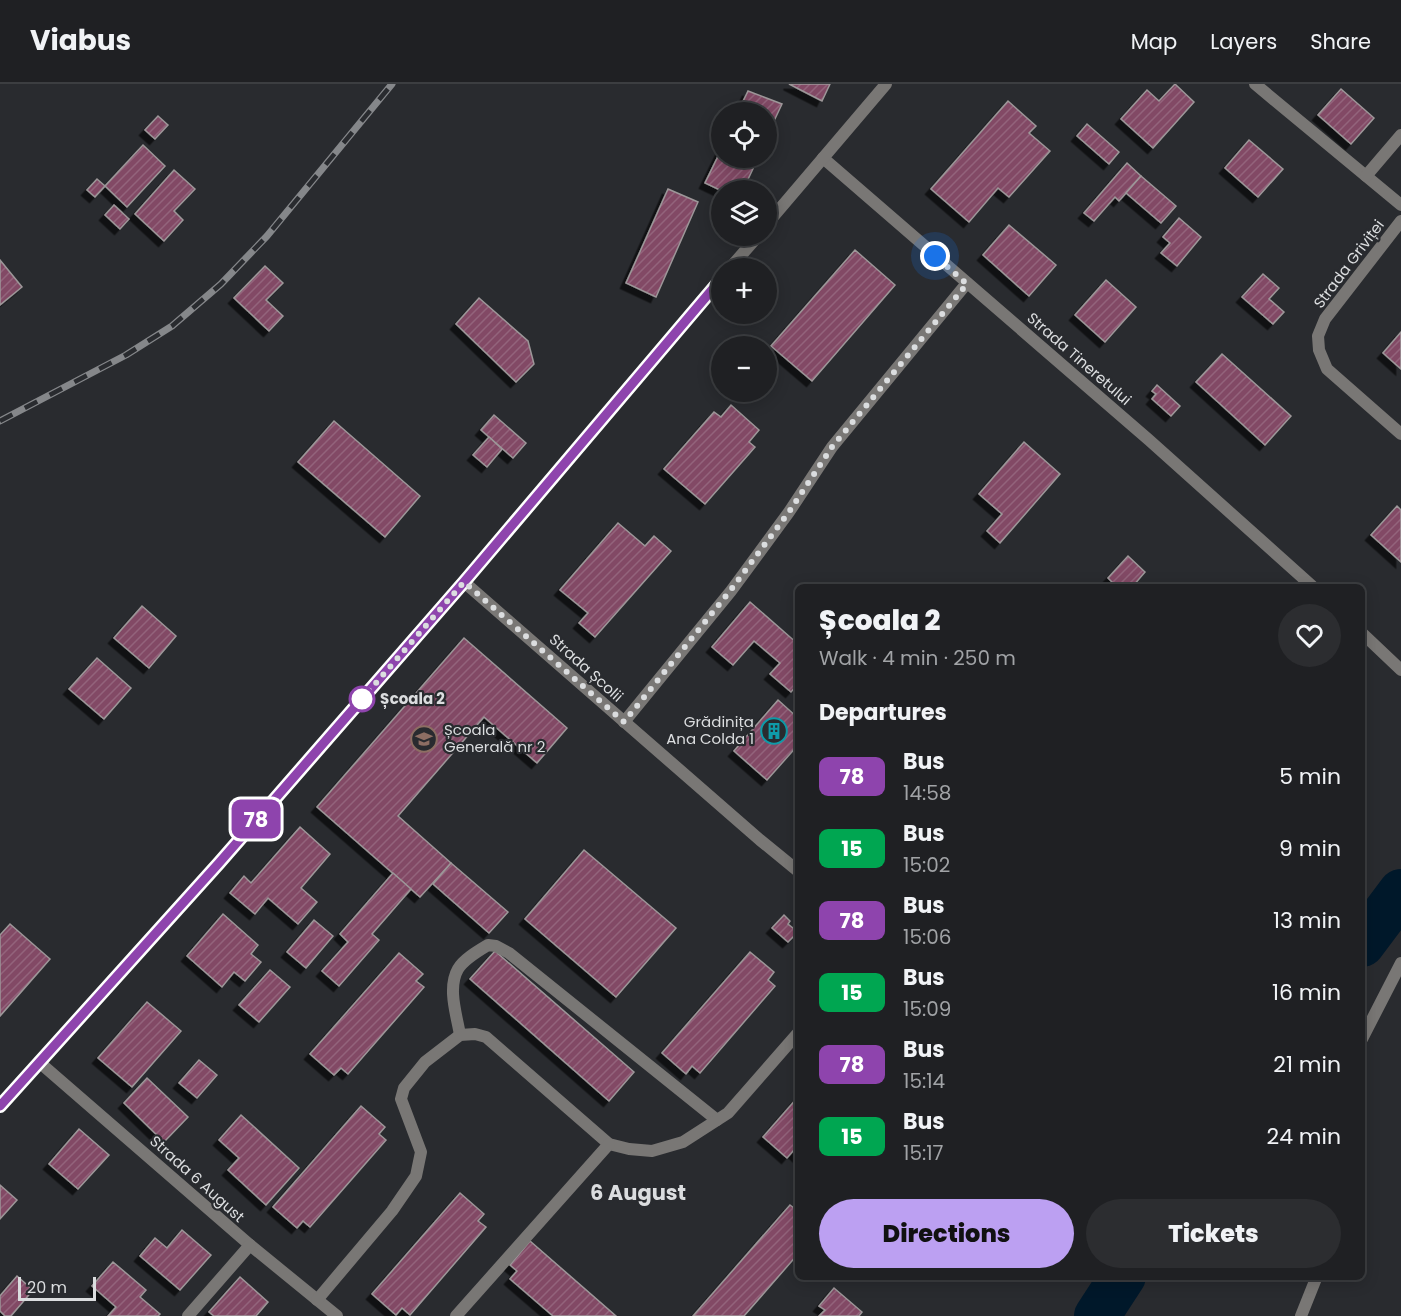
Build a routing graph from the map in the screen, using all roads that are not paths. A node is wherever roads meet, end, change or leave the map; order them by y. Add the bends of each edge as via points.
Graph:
1 (886, 84) edge
2 (1255, 84) edge
3 (1401, 135) edge
4 (823, 158) junction
5 (1366, 176) junction
6 (1401, 205) edge
7 (777, 212) edge
8 (1401, 221) edge
9 (749, 246) edge
10 (739, 258) edge
11 (967, 284) junction
12 (711, 291) edge
13 (1401, 434) edge
14 (464, 582) junction
15 (1310, 584) edge
16 (1365, 636) edge
17 (1401, 670) edge
18 (624, 722) junction
19 (795, 868) edge
20 (1401, 963) edge
21 (1365, 1033) edge
22 (460, 1035) junction
23 (795, 1036) edge
24 (39, 1062) junction
25 (0, 1106) edge
26 (717, 1120) junction
27 (609, 1144) junction
28 (250, 1245) junction
29 (1315, 1280) edge
30 (317, 1300) junction
31 (188, 1316) edge
32 (337, 1316) edge
33 (456, 1316) edge
34 (1301, 1316) edge

1 - 4 street
2 - 5 street
3 - 5 street
4 - 7 street
4 - 11 street, Strada Tineretului
5 - 6 street
8 - 13 street, Strada Griviței via 1325,319 1318,336 1327,369
9 - 10 street
11 - 15 street, Strada Tineretului
11 - 18 street via 832,447 730,591
12 - 14 street
14 - 18 street, Strada Școlii
14 - 24 street
16 - 17 street
18 - 19 street, Strada Școlii
20 - 21 street
22 - 26 street via 453,988 458,969 488,945 496,946
22 - 27 street via 486,1037
22 - 30 street via 425,1062 404,1088 401,1099 421,1152 416,1176 393,1211
23 - 26 street via 728,1113
24 - 25 street
24 - 28 street, Strada 6 August
26 - 27 street via 683,1142 652,1151
27 - 33 street
28 - 30 street, Strada 6 August
28 - 31 street
29 - 34 street
30 - 32 street, Strada 6 August

